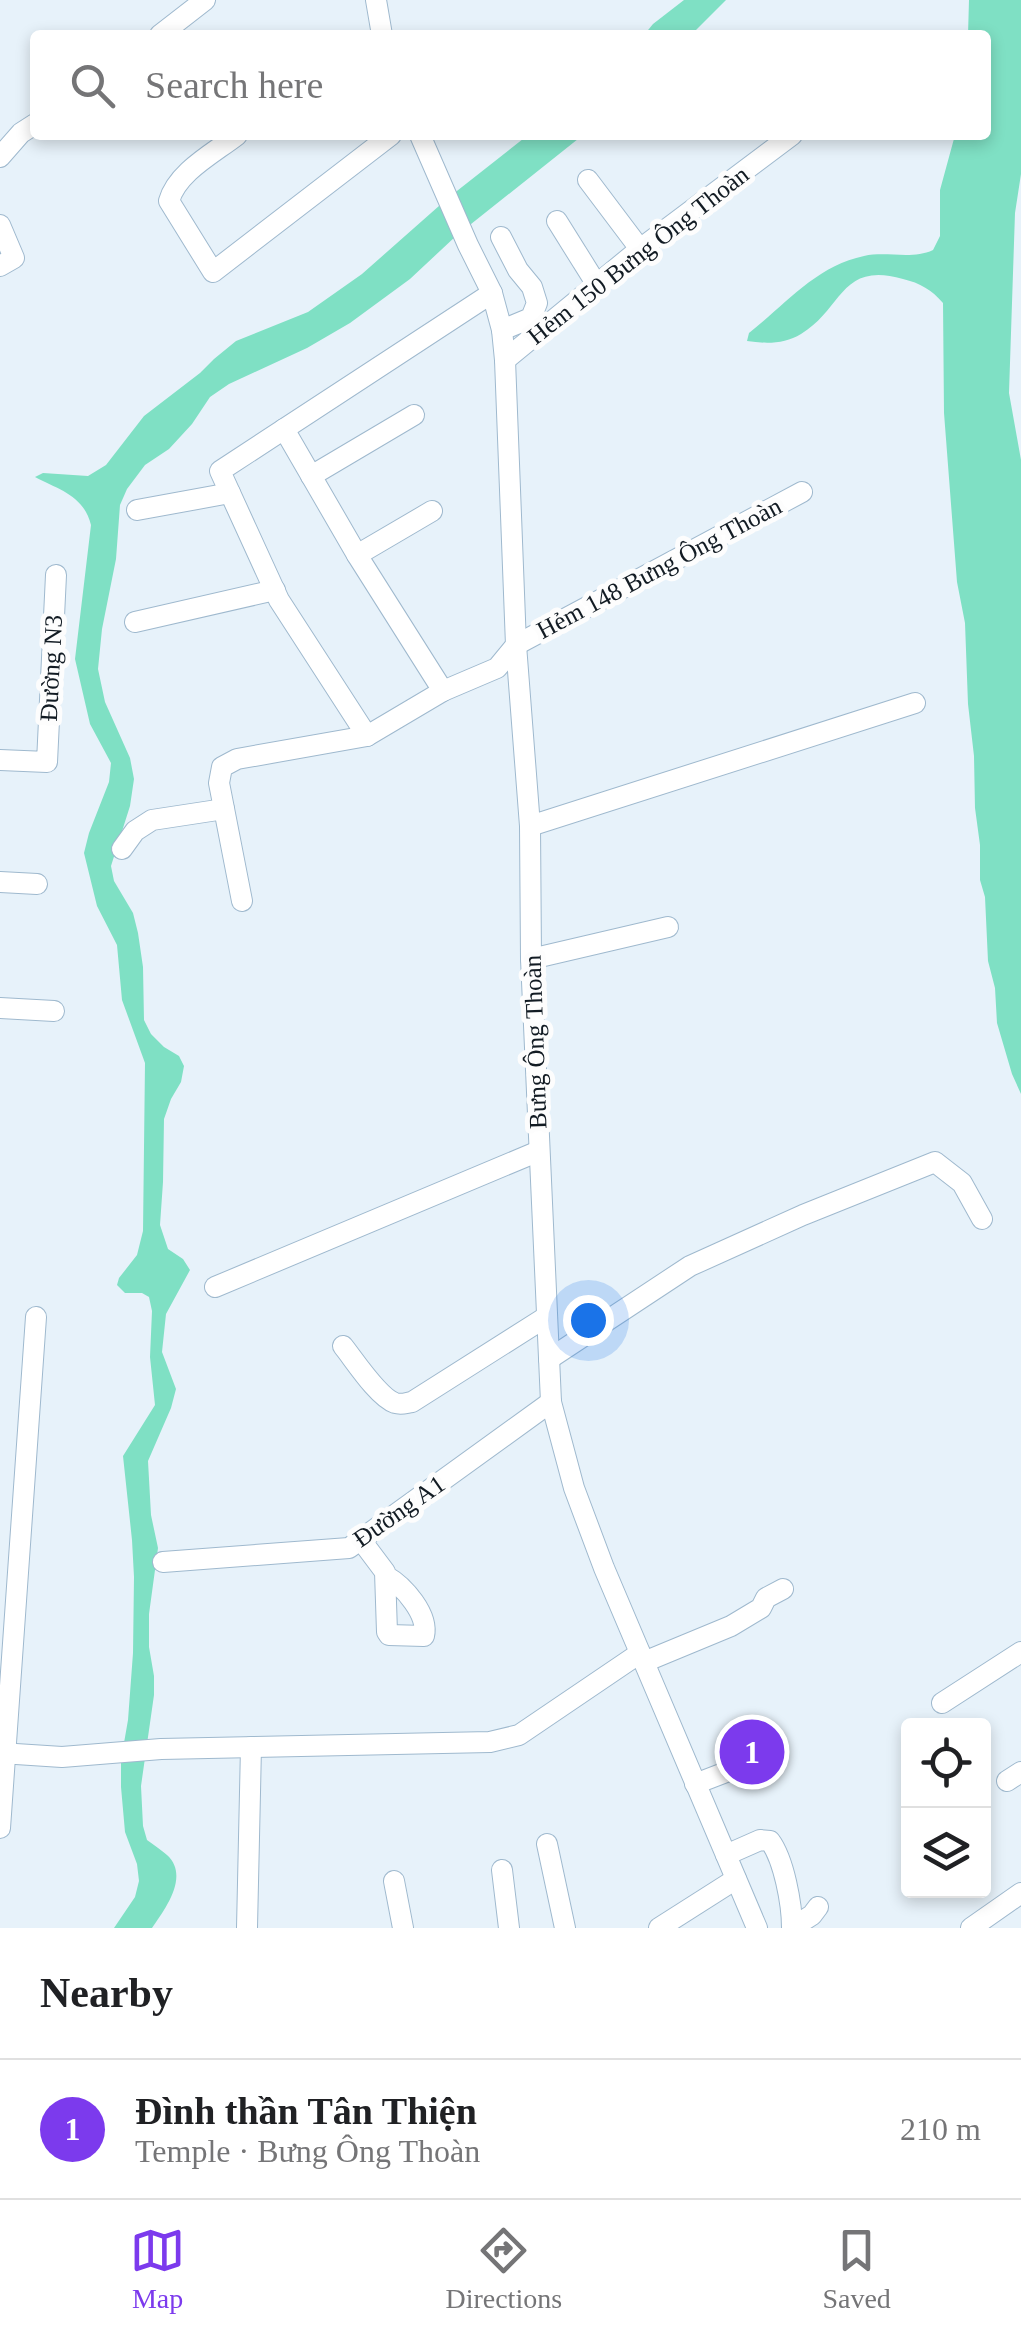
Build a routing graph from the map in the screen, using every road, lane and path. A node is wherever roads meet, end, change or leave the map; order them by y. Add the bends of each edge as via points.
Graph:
1 (206, 0) edge
2 (376, 0) edge
3 (167, 30) edge
4 (375, 30) edge
5 (30, 127) edge
6 (231, 140) edge
7 (385, 140) edge
8 (422, 140) edge
9 (786, 140) edge
10 (0, 158) edge
11 (588, 180) dead end
12 (557, 221) dead end
13 (0, 225) edge
14 (501, 238) dead end
15 (640, 249) junction
16 (0, 266) edge
17 (596, 285) junction
18 (492, 293) junction
19 (502, 330) junction
20 (505, 360) junction
21 (414, 415) dead end
22 (284, 429) junction
23 (311, 476) junction
24 (802, 492) dead end
25 (230, 493) junction
26 (137, 510) dead end
27 (432, 511) dead end
28 (358, 555) junction
29 (56, 575) dead end
30 (275, 590) junction
31 (136, 622) dead end
32 (516, 645) junction
33 (443, 691) junction
34 (914, 703) dead end
35 (367, 736) junction
36 (0, 760) edge
37 (224, 809) junction
38 (530, 826) junction
39 (122, 849) dead end
40 (0, 882) edge
41 (36, 884) dead end
42 (242, 902) dead end
43 (668, 927) dead end
44 (531, 960) junction
45 (0, 1008) edge
46 (54, 1011) dead end
47 (540, 1151) junction
48 (982, 1219) dead end
49 (215, 1287) dead end
50 (36, 1317) dead end
51 (546, 1318) junction
52 (343, 1346) dead end
53 (549, 1359) junction
54 (551, 1402) junction
55 (361, 1540) junction
56 (164, 1562) dead end
57 (386, 1576) dead end
58 (783, 1589) dead end
59 (1021, 1652) edge
60 (642, 1658) junction
61 (942, 1703) dead end
62 (251, 1747) junction
63 (2, 1753) edge
64 (734, 1769) dead end
65 (696, 1784) junction
66 (0, 1828) edge
67 (547, 1844) dead end
68 (726, 1854) junction
69 (502, 1870) dead end
70 (736, 1880) junction
71 (394, 1881) dead end
72 (1021, 1892) edge
73 (818, 1907) dead end
74 (247, 1928) edge
75 (403, 1928) edge
76 (509, 1928) edge
77 (565, 1928) edge
78 (659, 1928) edge
79 (757, 1928) edge
80 (792, 1928) edge
81 (971, 1928) edge

1 - 3 street
2 - 4 street
5 - 10 street
6 - 7 street via 182,178 169,201 213,272
8 - 18 street, Bưng Ông Thoàn
9 - 15 street, Hẻm 150 Bưng Ông Thoàn
11 - 15 street
12 - 17 street
13 - 16 street via 14,258
14 - 19 street via 538,303 531,318
15 - 17 street, Hẻm 150 Bưng Ông Thoàn
17 - 20 street, Hẻm 150 Bưng Ông Thoàn
18 - 19 street, Bưng Ông Thoàn
18 - 22 street
19 - 20 street, Bưng Ông Thoàn
20 - 32 street, Bưng Ông Thoàn
21 - 23 street
22 - 23 street
22 - 25 street via 220,471
23 - 28 street
24 - 32 street, Hẻm 148 Bưng Ông Thoàn
25 - 26 street
25 - 30 street
27 - 28 street
28 - 33 street
29 - 36 street, Đường N3 via 47,762
30 - 31 street
30 - 35 street
32 - 33 street, Hẻm 148 Bưng Ông Thoàn via 497,668
32 - 38 street, Bưng Ông Thoàn
33 - 35 street, Hẻm 148 Bưng Ông Thoàn
34 - 38 street
35 - 37 street via 236,759 222,767
37 - 39 street via 152,820
37 - 42 street
38 - 44 street, Bưng Ông Thoàn
40 - 41 street
43 - 44 street
44 - 47 street, Bưng Ông Thoàn
45 - 46 street
47 - 49 street
47 - 51 street, Bưng Ông Thoàn
48 - 53 street via 962,1183 935,1162 690,1266
50 - 63 street
51 - 52 street via 402,1404 391,1402
51 - 53 street, Bưng Ông Thoàn
53 - 54 street, Bưng Ông Thoàn
54 - 55 street, Đường A1
54 - 60 street, Bưng Ông Thoàn via 574,1488
55 - 56 street, Đường A1 via 349,1548
55 - 57 street
58 - 60 street via 731,1626
59 - 61 street
60 - 62 street via 518,1735 490,1742
60 - 65 street, Bưng Ông Thoàn
62 - 63 street via 62,1757
62 - 74 street
63 - 66 street
64 - 65 street
65 - 68 street, Bưng Ông Thoàn
67 - 77 street
68 - 70 street, Bưng Ông Thoàn
68 - 80 street via 770,1841 778,1852
69 - 76 street
70 - 78 street
70 - 79 street, Bưng Ông Thoàn
71 - 75 street
72 - 81 street
73 - 80 street

